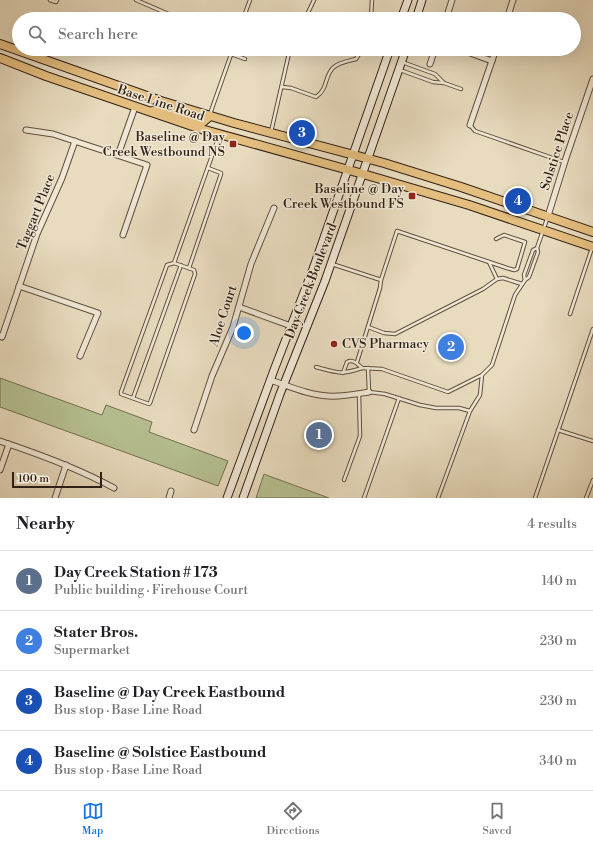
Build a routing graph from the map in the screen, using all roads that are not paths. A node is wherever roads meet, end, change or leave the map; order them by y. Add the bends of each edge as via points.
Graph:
1 (50, 0) edge
2 (57, 0) edge
3 (136, 0) edge
4 (250, 0) edge
5 (314, 0) edge
6 (372, 0) edge
7 (408, 0) edge
8 (422, 0) edge
9 (452, 0) edge
10 (513, 0) edge
11 (164, 12) edge
12 (246, 12) edge
13 (308, 12) edge
14 (371, 12) edge
15 (404, 12) edge
16 (418, 12) edge
17 (448, 12) edge
18 (509, 12) edge
19 (0, 44) edge
20 (12, 48) edge
21 (34, 56) edge
22 (230, 56) edge
23 (237, 56) edge
24 (289, 56) edge
25 (358, 56) edge
26 (388, 56) edge
27 (404, 56) edge
28 (433, 56) edge
29 (478, 56) edge
30 (494, 56) edge
31 (0, 58) edge
32 (245, 59) dead end
33 (492, 61) junction
34 (402, 62) junction
35 (430, 64) dead end
36 (400, 70) junction
37 (593, 79) edge
38 (444, 83) junction
39 (282, 87) junction
40 (462, 89) dead end
41 (135, 107) junction
42 (148, 111) junction
43 (210, 116) junction
44 (470, 125) joint
45 (26, 130) dead end
46 (271, 133) junction
47 (220, 134) junction
48 (74, 141) junction
49 (118, 155) junction
50 (353, 155) junction
51 (368, 159) junction
52 (565, 162) junction
53 (208, 168) junction
54 (348, 170) junction
55 (363, 174) junction
56 (274, 208) dead end
57 (548, 216) junction
58 (543, 230) junction
59 (593, 232) edge
60 (123, 235) dead end
61 (496, 239) dead end
62 (593, 247) edge
63 (537, 248) junction
64 (174, 262) junction
65 (488, 262) junction
66 (332, 264) junction
67 (181, 265) junction
68 (189, 268) junction
69 (497, 279) junction
70 (381, 280) junction
71 (525, 280) junction
72 (522, 284) junction
73 (19, 286) junction
74 (239, 307) junction
75 (570, 314) dead end
76 (291, 326) junction
77 (368, 327) junction
78 (593, 329) edge
79 (1, 337) edge
80 (80, 356) dead end
81 (357, 362) junction
82 (316, 367) dead end
83 (362, 368) junction
84 (368, 368) junction
85 (343, 373) junction
86 (482, 375) junction
87 (270, 380) junction
88 (284, 384) junction
89 (369, 392) junction
90 (359, 393) junction
91 (134, 398) junction
92 (399, 398) junction
93 (470, 411) junction
94 (194, 430) dead end
95 (558, 430) junction
96 (593, 441) edge
97 (0, 442) edge
98 (9, 444) junction
99 (66, 466) junction
100 (0, 470) edge
101 (344, 480) dead end
102 (593, 480) edge
103 (114, 488) dead end
104 (171, 491) dead end
105 (55, 498) edge
106 (169, 498) edge
107 (227, 498) edge
108 (243, 498) edge
109 (364, 498) edge
110 (438, 498) edge
111 (535, 498) edge
112 (586, 498) edge

1 - 2 lane
3 - 11 lane
4 - 12 lane
5 - 13 lane
6 - 14 lane
7 - 15 main road
8 - 16 main road
9 - 17 street
10 - 18 street
19 - 20 main road, Base Line Road
21 - 43 main road, Base Line Road
22 - 43 lane
23 - 32 lane
24 - 39 lane
25 - 39 lane via 334,67 323,92 316,97
26 - 50 main road, Day Creek Boulevard
27 - 34 main road, Day Creek Boulevard
28 - 35 street
29 - 33 street
30 - 33 street
31 - 41 main road, Base Line Road
33 - 44 street
34 - 36 main road, Day Creek Boulevard
34 - 38 lane via 435,74
36 - 38 lane via 433,82
36 - 51 main road, Day Creek Boulevard
37 - 52 street, Solstice Place
38 - 40 lane
39 - 46 lane
41 - 42 main road, Base Line Road
41 - 49 street
42 - 43 main road via 168,110 203,122
42 - 47 main road, Base Line Road
43 - 46 main road, Base Line Road
44 - 52 lane via 475,131
45 - 48 street via 54,134
46 - 50 main road, Base Line Road
47 - 53 lane
47 - 54 main road, Base Line Road
48 - 49 street
48 - 73 street, Taggart Place
49 - 60 street via 147,165
50 - 51 main road, Base Line Road
50 - 54 main road, Day Creek Boulevard
51 - 55 main road, Day Creek Boulevard
51 - 57 main road, Base Line Road
52 - 57 street, Solstice Place
53 - 64 lane
53 - 68 lane via 221,174
54 - 55 main road, Base Line Road
54 - 76 main road, Day Creek Boulevard
55 - 58 main road, Base Line Road
55 - 66 main road, Day Creek Boulevard
56 - 74 street, Aloe Court via 252,264
57 - 58 lane, Solstice Place
57 - 59 main road, Base Line Road
58 - 62 main road, Base Line Road
58 - 63 lane, Solstice Place
61 - 65 lane via 504,235 525,242 519,266 514,270
62 - 75 lane
63 - 71 lane via 534,264 529,277
63 - 71 lane via 533,250 524,275
64 - 67 lane
64 - 91 lane via 167,265 121,392
65 - 69 lane
65 - 70 lane via 397,230
66 - 70 lane
66 - 88 main road, Day Creek Boulevard
67 - 68 lane
67 - 91 lane
68 - 91 lane via 194,270 195,274 150,403
69 - 72 lane via 503,278
69 - 77 lane via 483,289 395,334
70 - 77 lane
71 - 72 lane
72 - 86 lane via 515,295 492,366
73 - 79 street, Taggart Place
73 - 80 street via 98,313
74 - 76 street
74 - 94 street, Aloe Court
76 - 87 main road, Day Creek Boulevard
77 - 81 lane
78 - 95 lane
81 - 83 lane
81 - 85 lane via 347,362
82 - 85 lane
83 - 84 lane
83 - 85 lane
84 - 86 lane via 382,369 448,392
84 - 89 lane
86 - 93 lane via 480,395
87 - 88 street
87 - 107 main road, Day Creek Boulevard
88 - 90 street via 329,396
88 - 108 main road, Day Creek Boulevard
89 - 90 street
89 - 92 lane
90 - 101 lane via 360,436
92 - 93 lane via 436,408 459,408
92 - 109 lane
93 - 110 lane
95 - 96 lane
95 - 111 lane
97 - 98 street
98 - 99 street
98 - 100 street
99 - 103 street
99 - 105 street
102 - 112 lane
104 - 106 street

